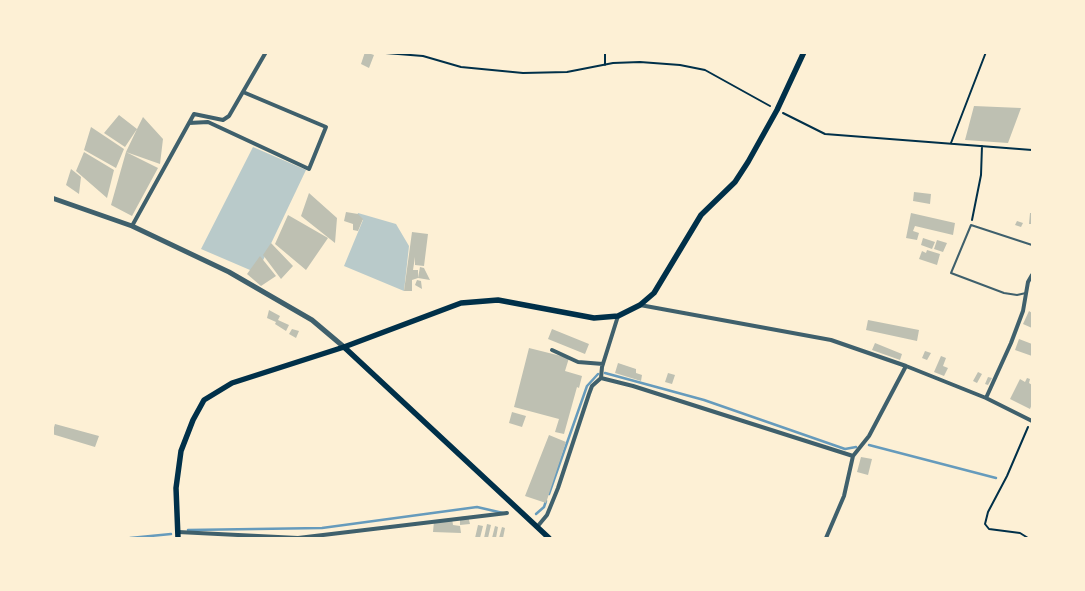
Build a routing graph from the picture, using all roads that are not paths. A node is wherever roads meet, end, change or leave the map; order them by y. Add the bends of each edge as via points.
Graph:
1 (266, 52) edge
2 (804, 52) edge
3 (243, 92) junction
4 (189, 123) junction
5 (52, 198) edge
6 (132, 226) junction
7 (1032, 245) edge
8 (1032, 275) edge
9 (1027, 293) junction
10 (640, 305) junction
11 (618, 316) junction
12 (344, 347) junction
13 (552, 350) dead end
14 (603, 364) junction
15 (906, 366) junction
16 (601, 378) junction
17 (986, 398) junction
18 (1032, 420) edge
19 (853, 456) junction
20 (507, 514) dead end
21 (537, 527) junction
22 (178, 535) edge
23 (549, 538) edge
24 (826, 538) edge

1 - 3 street
2 - 10 main road via 777,110 735,182 701,215 654,293
3 - 4 street via 230,116 223,120 194,114
3 - 4 street via 326,126 310,170 208,122
4 - 6 street
5 - 6 street
6 - 12 street via 229,272 312,320
7 - 9 lane via 971,225 951,273 1004,293
8 - 9 street
9 - 17 street via 1011,344
10 - 11 main road
10 - 15 street via 831,340
11 - 12 main road via 594,318 498,300 461,303
11 - 14 street
12 - 21 main road
12 - 22 main road via 232,383 204,400 181,451 176,488
13 - 14 street via 578,362
14 - 16 street
15 - 17 street
15 - 19 street via 869,436
16 - 19 street
16 - 21 street via 588,394 558,488 547,515
17 - 18 street
19 - 24 street via 844,496
20 - 22 street via 298,538
21 - 23 main road

